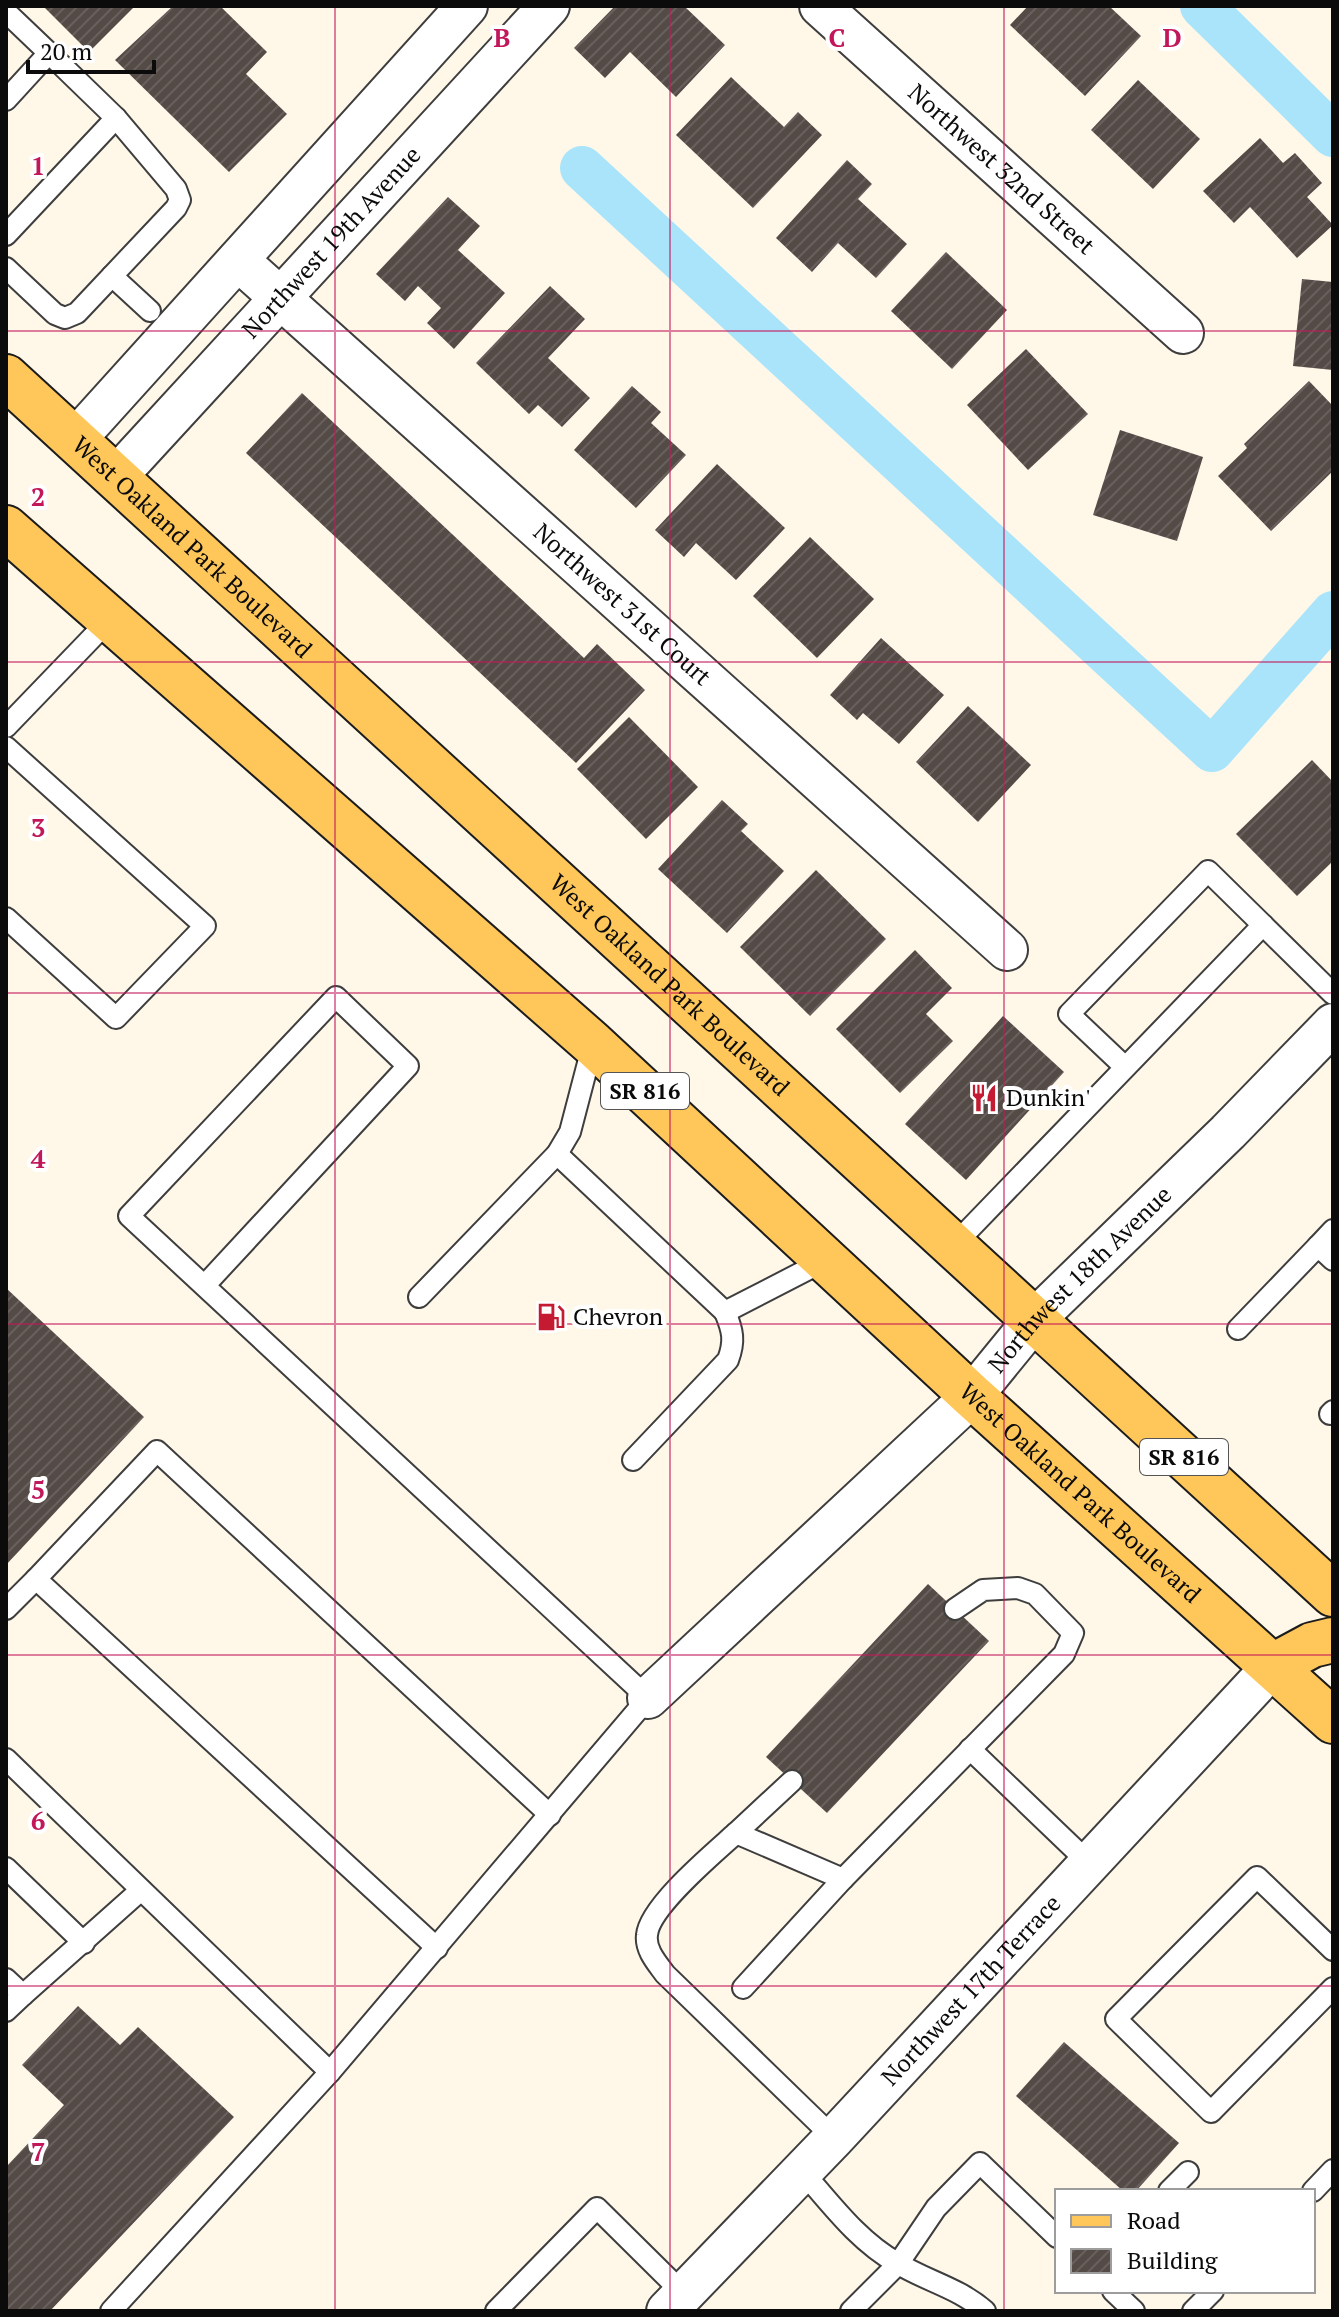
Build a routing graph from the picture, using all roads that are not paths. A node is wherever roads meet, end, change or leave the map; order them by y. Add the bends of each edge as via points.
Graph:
1 (467, 6) edge
2 (549, 6) edge
3 (820, 6) edge
4 (6, 12) edge
5 (49, 53) junction
6 (6, 100) edge
7 (116, 118) junction
8 (6, 235) edge
9 (238, 260) junction
10 (6, 268) edge
11 (112, 276) junction
12 (281, 298) junction
13 (150, 311) dead end
14 (1183, 333) dead end
15 (6, 377) edge
16 (74, 441) junction
17 (115, 478) junction
18 (6, 529) edge
19 (110, 619) junction
20 (6, 727) edge
21 (6, 747) edge
22 (6, 918) edge
23 (1263, 925) junction
24 (1007, 950) dead end
25 (1333, 994) edge
26 (1333, 1024) edge
27 (593, 1044) junction
28 (1125, 1067) junction
29 (557, 1154) junction
30 (1333, 1230) edge
31 (954, 1245) junction
32 (1325, 1253) edge
33 (828, 1259) junction
34 (205, 1285) junction
35 (419, 1297) dead end
36 (725, 1312) junction
37 (1034, 1320) junction
38 (1238, 1329) dead end
39 (972, 1396) junction
40 (633, 1460) dead end
41 (36, 1579) junction
42 (1333, 1594) edge
43 (6, 1609) edge
44 (955, 1609) dead end
45 (1333, 1640) edge
46 (1273, 1666) junction
47 (648, 1698) junction
48 (1333, 1721) edge
49 (970, 1749) junction
50 (6, 1759) edge
51 (792, 1781) dead end
52 (550, 1815) junction
53 (736, 1833) junction
54 (1090, 1864) junction
55 (6, 1868) edge
56 (843, 1879) junction
57 (141, 1890) junction
58 (84, 1943) junction
59 (437, 1948) junction
60 (1333, 1950) edge
61 (6, 1979) edge
62 (743, 1988) dead end
63 (1333, 1988) edge
64 (23, 1995) junction
65 (6, 2011) edge
66 (330, 2072) junction
67 (834, 2138) junction
68 (1333, 2170) edge
69 (802, 2171) junction
70 (1188, 2172) dead end
71 (1171, 2189) edge
72 (1315, 2189) edge
73 (1055, 2235) edge
74 (898, 2264) junction
75 (1115, 2293) edge
76 (1211, 2293) edge
77 (676, 2302) edge
78 (111, 2311) edge
79 (496, 2311) edge
80 (851, 2311) edge
81 (985, 2311) edge
82 (1134, 2311) edge
83 (1193, 2311) edge

1 - 9 street
2 - 12 street, Northwest 19th Avenue
3 - 14 street, Northwest 32nd Street
4 - 5 lane
5 - 6 lane
5 - 7 lane
7 - 8 lane
7 - 11 lane via 180,200
9 - 12 street, Northwest 31st Court
9 - 16 street
10 - 11 lane via 65,318 77,313
11 - 13 lane
12 - 17 street, Northwest 19th Avenue
12 - 24 street, Northwest 31st Court
15 - 16 main road, West Oakland Park Boulevard / SR 816
16 - 17 main road, West Oakland Park Boulevard / SR 816
17 - 31 main road, West Oakland Park Boulevard / SR 816
18 - 19 main road, West Oakland Park Boulevard / SR 816
19 - 20 lane
19 - 27 main road, West Oakland Park Boulevard / SR 816
21 - 22 lane via 205,926 116,1018
23 - 25 lane
23 - 28 lane
23 - 28 lane via 1208,871 1069,1014
26 - 37 street, Northwest 18th Avenue
27 - 29 lane via 570,1132
27 - 33 main road, West Oakland Park Boulevard / SR 816
28 - 31 lane
29 - 35 lane
29 - 36 lane
30 - 32 lane
31 - 37 main road, West Oakland Park Boulevard / SR 816
32 - 38 lane
33 - 36 lane
33 - 39 main road, West Oakland Park Boulevard / SR 816
34 - 34 lane via 129,1216 336,997 408,1066
34 - 47 lane
36 - 40 lane via 733,1332 728,1360
37 - 39 street, Northwest 18th Avenue
37 - 42 main road, West Oakland Park Boulevard / SR 816
39 - 46 main road, West Oakland Park Boulevard / SR 816
39 - 47 street, Northwest 18th Avenue
41 - 43 lane
41 - 52 lane via 157,1451
41 - 59 lane
44 - 49 lane via 983,1590 1018,1588 1035,1594 1073,1633 1064,1654
45 - 46 main road
46 - 48 main road, West Oakland Park Boulevard / SR 816
46 - 54 street, Northwest 17th Terrace
47 - 52 lane
49 - 54 lane
49 - 56 lane
50 - 57 lane
51 - 53 lane
52 - 59 lane
53 - 56 lane
53 - 67 lane via 653,1915 649,1948 665,1974
54 - 67 street, Northwest 17th Terrace
55 - 58 lane
56 - 62 lane
57 - 58 lane
57 - 66 lane
58 - 64 lane
59 - 66 lane
60 - 63 lane via 1257,1877 1116,2019 1211,2112
61 - 64 lane
64 - 65 lane
66 - 78 lane
67 - 69 street, Northwest 17th Terrace
68 - 72 lane
69 - 74 lane via 866,2242
69 - 77 street, Northwest 17th Terrace
70 - 71 lane
73 - 74 lane via 980,2163 936,2208
74 - 80 lane
74 - 81 lane via 970,2298
75 - 82 lane
76 - 83 lane
77 - 79 lane via 597,2208

